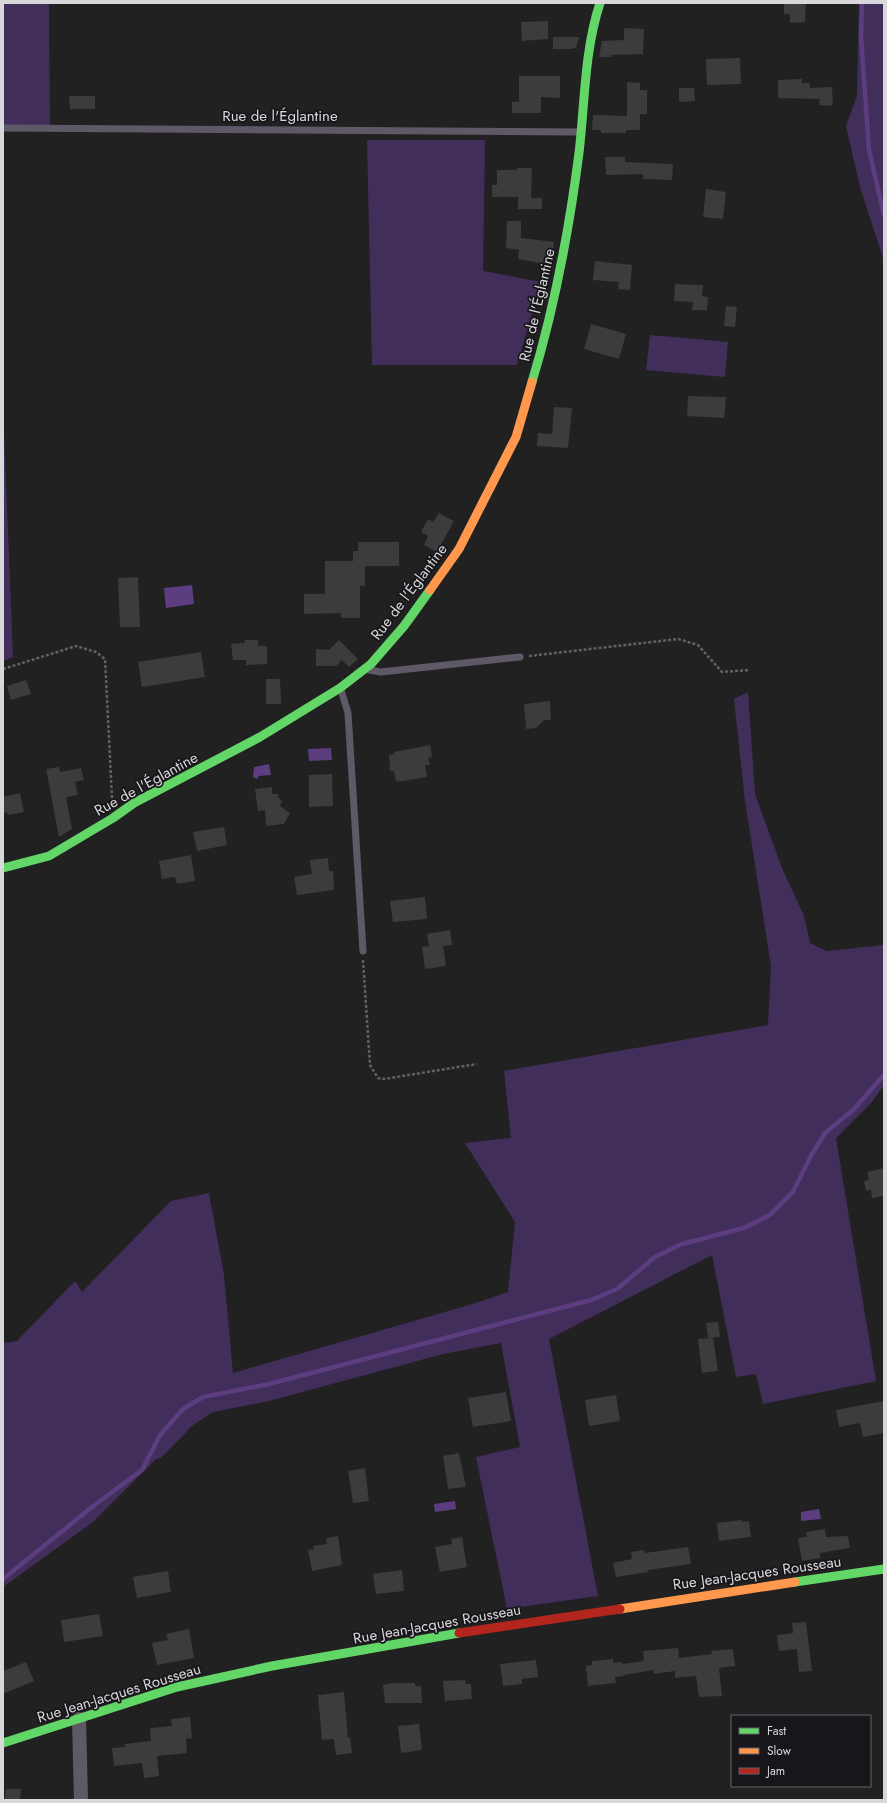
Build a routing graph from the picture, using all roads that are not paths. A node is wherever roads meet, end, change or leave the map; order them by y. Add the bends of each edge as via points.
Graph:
1 (600, 3) edge
2 (3, 128) edge
3 (581, 132) junction
4 (520, 657) road end
5 (365, 669) junction
6 (340, 688) junction
7 (3, 868) edge
8 (363, 951) road end
9 (884, 1569) edge
10 (79, 1719) junction
11 (3, 1743) edge
12 (81, 1800) edge

1 - 3 street, Rue de l'Églantine via 588,54
2 - 3 lane, Rue de l'Églantine
3 - 5 street, Rue de l'Églantine via 563,263 549,326 516,436 459,549 404,626
4 - 5 lane via 382,672
5 - 6 street, Rue de l'Églantine
6 - 7 street, Rue de l'Églantine via 260,737 134,803 49,856
6 - 8 lane via 348,713
9 - 10 street, Rue Jean-Jacques Rousseau via 417,1639 272,1666 177,1687
10 - 11 street, Rue Jean-Jacques Rousseau
10 - 12 street

